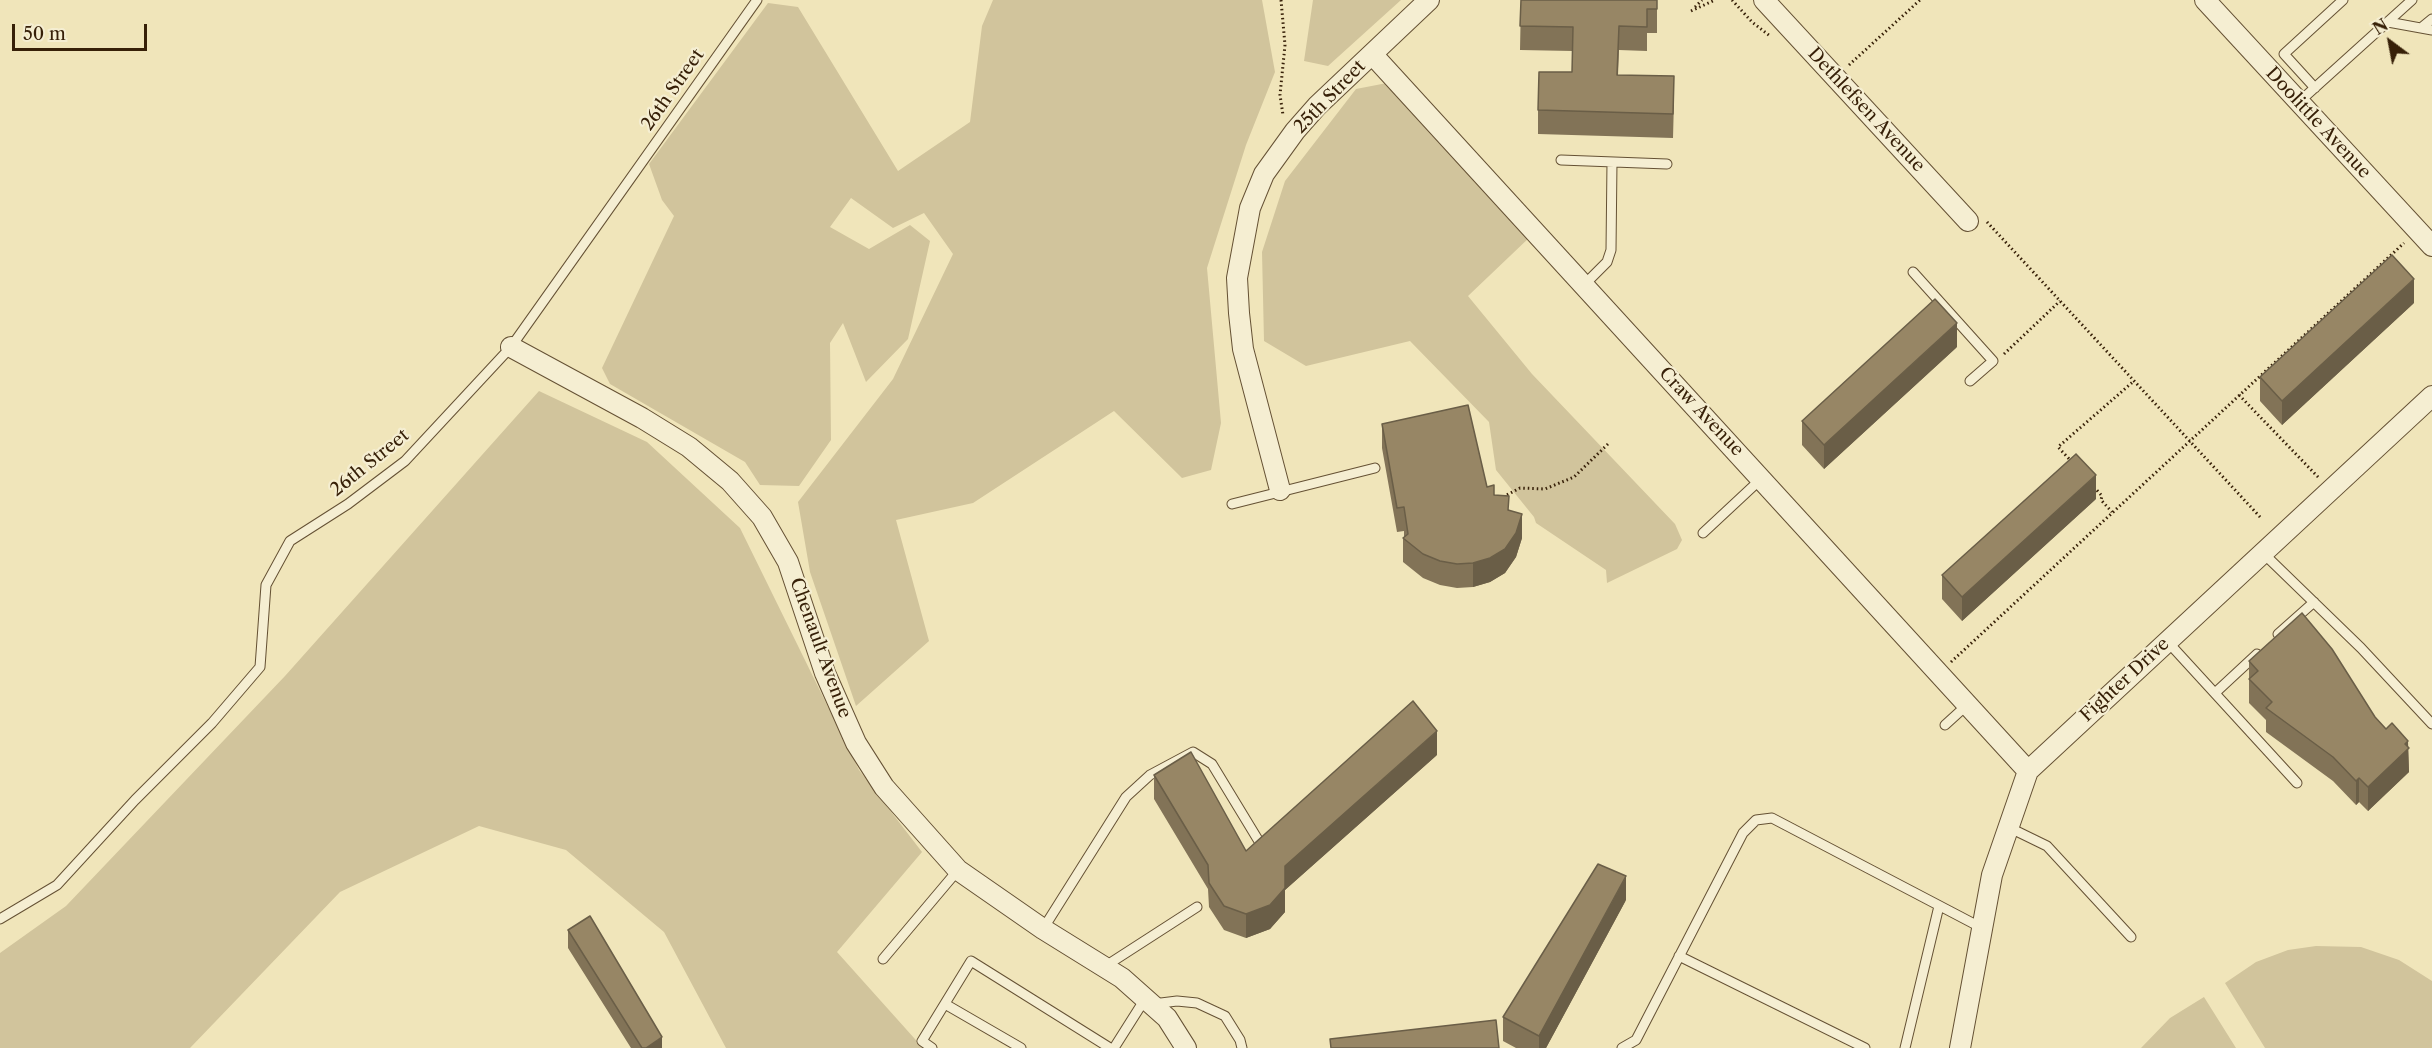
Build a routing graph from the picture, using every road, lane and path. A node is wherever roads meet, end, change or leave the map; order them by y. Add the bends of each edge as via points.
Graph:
1 (757, 0) edge
2 (1281, 0) edge
3 (1429, 0) edge
4 (1701, 0) edge
5 (1715, 0) edge
6 (1764, 0) edge
7 (1920, 0) edge
8 (2205, 0) edge
9 (2343, 0) edge
10 (2412, 0) edge
11 (2432, 19) edge
12 (2388, 22) junction
13 (2421, 28) junction
14 (2432, 30) edge
15 (1372, 54) junction
16 (1846, 69) dead end
17 (2315, 88) junction
18 (2300, 102) junction
19 (1295, 131) junction
20 (1561, 160) dead end
21 (1612, 162) junction
22 (1667, 164) dead end
23 (1974, 218) joint
24 (2418, 230) junction
25 (2432, 246) edge
26 (1913, 272) dead end
27 (1584, 285) junction
28 (2060, 301) junction
29 (511, 347) junction
30 (1993, 361) junction
31 (1970, 381) dead end
32 (2134, 381) junction
33 (2239, 395) junction
34 (2432, 396) edge
35 (2190, 440) junction
36 (1609, 443) dead end
37 (2073, 463) edge
38 (1375, 468) dead end
39 (1762, 478) junction
40 (2319, 478) dead end
41 (2088, 480) edge
42 (1280, 490) junction
43 (1500, 500) edge
44 (1232, 504) dead end
45 (2112, 512) junction
46 (2261, 518) dead end
47 (1703, 533) dead end
48 (2262, 552) junction
49 (2314, 602) junction
50 (2272, 640) edge
51 (2167, 641) junction
52 (2264, 647) edge
53 (1939, 674) junction
54 (2215, 693) junction
55 (1967, 705) junction
56 (1945, 724) dead end
57 (2432, 724) edge
58 (2028, 771) junction
59 (2298, 783) dead end
60 (2008, 827) junction
61 (1263, 848) edge
62 (958, 870) junction
63 (1939, 906) junction
64 (1197, 908) dead end
65 (0, 919) edge
66 (1982, 928) junction
67 (1043, 929) junction
68 (2131, 937) dead end
69 (1679, 956) junction
70 (883, 958) dead end
71 (1104, 967) junction
72 (1148, 1002) junction
73 (945, 1004) junction
74 (932, 1048) edge
75 (1021, 1048) edge
76 (1112, 1048) edge
77 (1186, 1048) edge
78 (1242, 1048) edge
79 (1622, 1048) edge
80 (1865, 1048) edge
81 (1905, 1048) edge
82 (1960, 1048) edge

1 - 29 lane, 26th Street
2 - 19 path via 1285,45 1280,95 1283,114
3 - 15 street, 25th Street
4 - 5 path via 1691,11
6 - 23 street, Dethlefsen Avenue
7 - 16 path
8 - 18 street, Doolittle Avenue
9 - 17 lane via 2283,54
10 - 12 lane
11 - 13 lane
12 - 13 lane
12 - 17 lane
13 - 14 lane
15 - 19 street, 25th Street
15 - 27 street, Craw Avenue
17 - 18 lane
18 - 24 street, Doolittle Avenue
19 - 42 street, 25th Street via 1264,174 1250,208 1238,278 1243,349
20 - 21 lane
21 - 22 lane
21 - 27 lane via 1611,250 1607,262
23 - 28 path
24 - 25 street, Doolittle Avenue
24 - 33 path
26 - 30 lane
27 - 39 street, Craw Avenue
28 - 30 path
28 - 32 path
29 - 62 street, Chenault Avenue via 689,447 730,481 762,517 788,562 825,673 856,743 884,787
29 - 65 lane, 26th Street via 405,460 290,542 266,585 260,667 212,723 57,885
30 - 31 lane
32 - 35 path
32 - 37 path via 2058,447
33 - 35 path
33 - 40 path
34 - 48 street, Fighter Drive
35 - 45 path
35 - 46 path
36 - 43 path via 1574,477 1545,489 1520,488
38 - 42 lane
39 - 47 lane
39 - 53 street, Craw Avenue
41 - 45 path
42 - 44 lane
45 - 53 path
48 - 49 lane
48 - 51 street, Fighter Drive
49 - 50 lane
49 - 57 lane
51 - 54 lane
51 - 58 street, Fighter Drive
52 - 54 lane
53 - 55 street, Craw Avenue
54 - 59 lane
55 - 56 lane
55 - 58 street, Craw Avenue
58 - 60 street, Fighter Drive
60 - 66 street, Fighter Drive via 1992,875
60 - 68 lane via 2047,846
61 - 67 lane via 1212,764 1193,752 1150,775 1126,797
62 - 67 street, Chenault Avenue
62 - 70 lane
63 - 66 lane
63 - 69 lane via 1772,818 1756,820 1743,833
63 - 81 lane
64 - 71 lane
66 - 82 street, Fighter Drive
67 - 71 street, Chenault Avenue
69 - 79 lane via 1636,1040
69 - 80 lane
71 - 72 street, Chenault Avenue
72 - 76 lane
72 - 77 street, Chenault Avenue via 1167,1018
72 - 78 lane via 1197,1003 1225,1016
73 - 74 lane via 922,1041
73 - 75 lane
73 - 76 lane via 971,961

